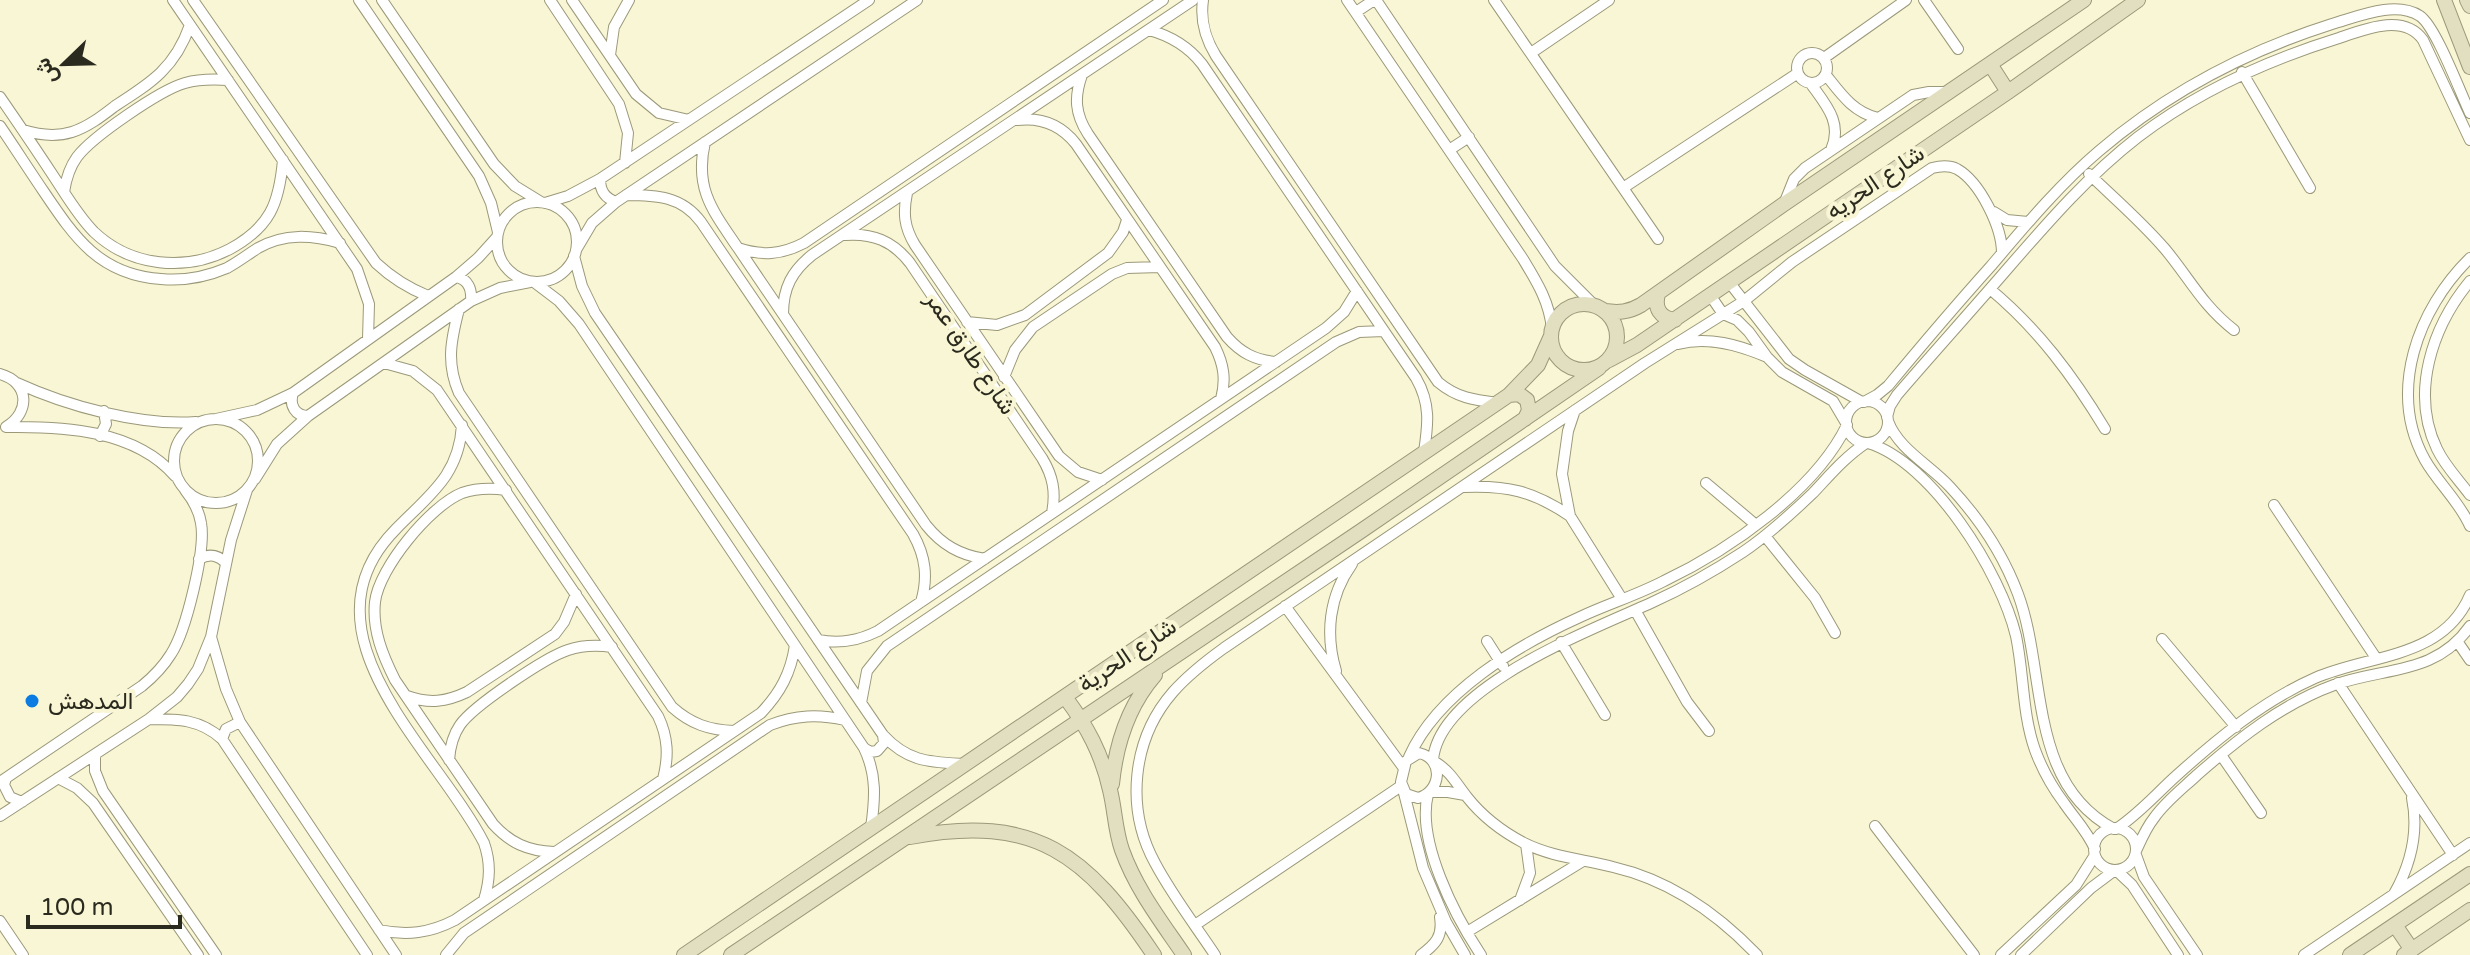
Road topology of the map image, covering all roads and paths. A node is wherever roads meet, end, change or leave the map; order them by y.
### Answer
1 (173, 0) edge
2 (193, 0) edge
3 (359, 0) edge
4 (382, 0) edge
5 (550, 0) edge
6 (572, 0) edge
7 (629, 0) edge
8 (869, 0) edge
9 (917, 0) edge
10 (1163, 0) edge
11 (1193, 0) edge
12 (1203, 0) edge
13 (1347, 0) edge
14 (1375, 0) edge
15 (1494, 0) edge
16 (1609, 0) edge
17 (1906, 0) edge
18 (1924, 0) edge
19 (2084, 0) edge
20 (2138, 0) edge
21 (2444, 0) edge
22 (2467, 0) edge
23 (2470, 6) edge
24 (1356, 12) junction
25 (2368, 15) junction
26 (2419, 16) junction
27 (397, 23) junction
28 (190, 25) junction
29 (2372, 29) junction
30 (1149, 30) junction
31 (2414, 30) junction
32 (382, 33) junction
33 (1210, 47) junction
34 (1958, 49) dead end
35 (1531, 53) junction
36 (2436, 54) junction
37 (610, 55) junction
38 (1196, 56) junction
39 (1824, 58) junction
40 (2236, 62) junction
41 (1990, 64) junction
42 (2470, 67) edge
43 (1798, 73) junction
44 (1082, 75) junction
45 (1826, 75) junction
46 (2244, 75) junction
47 (228, 80) junction
48 (153, 81) junction
49 (627, 81) junction
50 (1811, 84) junction
51 (612, 91) junction
52 (1949, 92) junction
53 (2008, 92) junction
54 (162, 93) junction
55 (0, 97) edge
56 (1851, 105) junction
57 (2470, 113) edge
58 (1833, 117) junction
59 (1878, 118) junction
60 (689, 120) junction
61 (1015, 121) junction
62 (92, 122) junction
63 (0, 126) edge
64 (23, 130) junction
65 (970, 131) junction
66 (1088, 134) junction
67 (102, 135) junction
68 (1469, 137) junction
69 (2470, 140) edge
70 (705, 142) junction
71 (980, 144) junction
72 (1076, 144) junction
73 (1449, 150) junction
74 (1831, 150) junction
75 (283, 160) junction
76 (625, 163) junction
77 (494, 164) junction
78 (2081, 167) junction
79 (479, 176) junction
80 (2092, 177) junction
81 (600, 179) junction
82 (1623, 188) junction
83 (2310, 188) dead end
84 (64, 192) junction
85 (907, 193) junction
86 (621, 198) junction
87 (543, 202) junction
88 (1784, 204) junction
89 (1989, 208) junction
90 (715, 213) junction
91 (1127, 220) junction
92 (701, 222) junction
93 (2028, 222) junction
94 (1336, 233) junction
95 (498, 234) junction
96 (251, 235) junction
97 (843, 235) junction
98 (1658, 239) dead end
99 (1323, 242) junction
100 (340, 243) junction
101 (804, 243) junction
102 (362, 244) junction
103 (915, 245) junction
104 (1543, 246) junction
105 (259, 248) junction
106 (738, 248) junction
107 (575, 253) junction
108 (2002, 253) junction
109 (348, 254) junction
110 (902, 254) junction
111 (812, 255) junction
112 (137, 258) junction
113 (2470, 258) edge
114 (1523, 259) junction
115 (1160, 267) junction
116 (1088, 269) junction
117 (133, 274) junction
118 (456, 277) junction
119 (2470, 281) edge
120 (532, 282) junction
121 (1098, 282) junction
122 (1729, 282) junction
123 (1990, 289) junction
124 (1357, 291) junction
125 (1658, 294) junction
126 (1710, 295) junction
127 (428, 296) junction
128 (471, 301) junction
129 (1744, 301) junction
130 (1600, 308) junction
131 (459, 309) junction
132 (783, 314) junction
133 (1723, 314) junction
134 (1025, 315) junction
135 (1675, 320) junction
136 (602, 322) junction
137 (967, 322) junction
138 (1033, 327) junction
139 (1326, 328) junction
140 (1221, 330) junction
141 (2234, 330) dead end
142 (1384, 331) junction
143 (585, 333) junction
144 (1552, 333) junction
145 (368, 339) junction
146 (1210, 339) junction
147 (1336, 342) junction
148 (1672, 345) junction
149 (1767, 357) junction
150 (1276, 362) junction
151 (0, 363) edge
152 (384, 363) junction
153 (1604, 364) junction
154 (1429, 370) junction
155 (0, 374) edge
156 (1004, 377) junction
157 (1416, 378) junction
158 (16, 382) junction
159 (2409, 383) junction
160 (2425, 383) junction
161 (293, 393) junction
162 (459, 393) junction
163 (1221, 399) junction
164 (1503, 399) junction
165 (1863, 402) junction
166 (447, 403) junction
167 (843, 404) junction
168 (1575, 410) junction
169 (104, 411) junction
170 (830, 413) junction
171 (308, 416) junction
172 (216, 419) junction
173 (1525, 419) junction
174 (1887, 419) junction
175 (202, 421) junction
176 (1846, 424) junction
177 (462, 425) junction
178 (2, 428) edge
179 (2105, 429) dead end
180 (100, 436) junction
181 (1867, 443) junction
182 (1156, 444) junction
183 (1054, 450) junction
184 (1424, 452) junction
185 (695, 458) junction
186 (1042, 458) junction
187 (1165, 458) junction
188 (677, 470) junction
189 (178, 479) junction
190 (255, 479) junction
191 (1102, 480) junction
192 (1706, 483) dead end
193 (439, 486) junction
194 (1459, 487) junction
195 (185, 490) junction
196 (247, 490) junction
197 (506, 490) junction
198 (2470, 495) edge
199 (449, 500) junction
200 (2274, 505) dead end
201 (1344, 507) junction
202 (1052, 513) junction
203 (1570, 516) junction
204 (1759, 522) junction
205 (926, 525) junction
206 (2470, 526) edge
207 (1361, 531) junction
208 (1768, 533) junction
209 (913, 534) junction
210 (1988, 536) junction
211 (1975, 543) junction
212 (1355, 558) junction
213 (199, 559) junction
214 (985, 559) junction
215 (226, 563) junction
216 (575, 564) junction
217 (561, 572) junction
218 (576, 594) junction
219 (2470, 595) edge
220 (1622, 599) junction
221 (921, 602) junction
222 (1285, 606) junction
223 (1635, 610) junction
224 (2024, 613) junction
225 (2010, 617) junction
226 (2470, 626) edge
227 (376, 630) junction
228 (878, 631) junction
229 (361, 633) junction
230 (1835, 633) dead end
231 (211, 637) junction
232 (2162, 639) dead end
233 (818, 640) junction
234 (1487, 641) dead end
235 (2457, 641) junction
236 (1561, 642) junction
237 (542, 643) junction
238 (795, 645) junction
239 (887, 646) junction
240 (612, 647) junction
241 (552, 657) junction
242 (2376, 658) junction
243 (1169, 659) junction
244 (2470, 660) edge
245 (1500, 662) junction
246 (1508, 674) junction
247 (1337, 677) junction
248 (2338, 683) junction
249 (2038, 689) junction
250 (2023, 691) junction
251 (467, 692) junction
252 (405, 695) junction
253 (1065, 697) junction
254 (861, 703) junction
255 (476, 707) junction
256 (672, 707) junction
257 (761, 713) junction
258 (1605, 715) dead end
259 (658, 716) junction
260 (1081, 718) junction
261 (149, 719) junction
262 (845, 720) junction
263 (240, 722) junction
264 (770, 725) junction
265 (2236, 727) junction
266 (734, 731) junction
267 (1709, 731) dead end
268 (2226, 734) junction
269 (883, 735) junction
270 (222, 739) junction
271 (2235, 744) junction
272 (864, 748) junction
273 (95, 755) junction
274 (2221, 755) junction
275 (449, 760) junction
276 (1434, 761) junction
277 (1406, 762) junction
278 (964, 764) junction
279 (58, 778) junction
280 (663, 779) junction
281 (3, 780) edge
282 (1402, 787) junction
283 (1111, 792) junction
284 (2411, 792) junction
285 (1429, 793) junction
286 (1465, 795) junction
287 (22, 802) junction
288 (2261, 813) dead end
289 (0, 816) edge
290 (607, 817) junction
291 (493, 824) junction
292 (1875, 826) dead end
293 (871, 828) junction
294 (2115, 829) junction
295 (616, 830) junction
296 (479, 833) junction
297 (902, 839) junction
298 (2470, 843) edge
299 (1526, 844) junction
300 (556, 852) junction
301 (2095, 852) junction
302 (2136, 852) junction
303 (2453, 855) junction
304 (828, 858) junction
305 (1583, 861) junction
306 (2115, 870) junction
307 (2470, 874) edge
308 (842, 880) junction
309 (2393, 896) junction
310 (484, 900) junction
311 (1520, 900) junction
312 (1438, 904) junction
313 (2470, 910) edge
314 (455, 920) junction
315 (0, 921) edge
316 (1161, 922) junction
317 (1195, 925) junction
318 (2395, 925) junction
319 (379, 930) junction
320 (1467, 932) junction
321 (464, 933) junction
322 (4, 934) edge
323 (1142, 936) junction
324 (2194, 951) edge
325 (362, 952) edge
326 (2408, 952) edge
327 (1751, 953) edge
328 (23, 955) edge
329 (198, 955) edge
330 (216, 955) edge
331 (396, 955) edge
332 (446, 955) edge
333 (684, 955) edge
334 (731, 955) edge
335 (1154, 955) edge
336 (1184, 955) edge
337 (1215, 955) edge
338 (1421, 955) edge
339 (1465, 955) edge
340 (1481, 955) edge
341 (1974, 955) edge
342 (2001, 955) edge
343 (2021, 955) edge
344 (2178, 955) edge
345 (2207, 955) edge
346 (2304, 955) edge
347 (2350, 955) edge

1 - 28 street
2 - 102 street
3 - 32 street
4 - 27 street
5 - 51 street
6 - 37 street
7 - 37 street
8 - 60 street
9 - 70 street
10 - 65 street
11 - 30 street
12 - 33 street
13 - 24 street
14 - 24 street
14 - 68 street
15 - 35 street
16 - 35 street
17 - 39 street
18 - 34 street
19 - 41 street, شارع الحريه
20 - 53 street, شارع الحريه
21 - 42 street
22 - 23 street
24 - 73 street
25 - 26 street
25 - 29 street
25 - 40 street
26 - 31 street
26 - 36 street
27 - 32 street
27 - 77 street
28 - 47 street
28 - 48 street
29 - 31 street
29 - 46 street
30 - 38 street
30 - 44 street
31 - 36 street
32 - 79 street
33 - 38 street
33 - 94 street
35 - 82 street
36 - 57 street
36 - 69 street
37 - 49 street
38 - 99 street
39 - 43 street
39 - 45 street
40 - 46 street
40 - 78 street
41 - 52 street, شارع الحريه
41 - 53 street
43 - 50 street
43 - 82 street
44 - 61 street
44 - 66 street
45 - 50 street
45 - 56 street
46 - 80 street
46 - 83 street
47 - 54 street
47 - 75 street
48 - 54 street
48 - 62 street
49 - 51 street
49 - 60 street
50 - 58 street
51 - 76 street
52 - 59 street
52 - 88 street, شارع الحريه
53 - 122 street, شارع الحريه
54 - 67 street
55 - 64 street
56 - 58 street
56 - 59 street
58 - 74 street
59 - 74 street
60 - 76 street
61 - 71 street
61 - 72 street
62 - 64 street
62 - 67 street
63 - 117 street
64 - 84 street
65 - 71 street
65 - 101 street
66 - 72 street
66 - 140 street
67 - 84 street
68 - 73 street
68 - 104 street
70 - 86 street
70 - 90 street
71 - 85 street
72 - 91 street
73 - 114 street
74 - 88 street
75 - 96 street
75 - 100 street
76 - 81 street
77 - 79 street
77 - 87 street
78 - 80 street
78 - 93 street
79 - 95 street
80 - 123 street
80 - 141 street
81 - 86 street
81 - 87 street
82 - 98 street
84 - 112 street
85 - 97 street
85 - 103 street, شارع طارق عمر
86 - 92 street
86 - 107 street
87 - 95 street
87 - 107 street
88 - 125 street, شارع الحريه
89 - 93 street
89 - 108 street
89 - 129 street
90 - 92 street
90 - 106 street
91 - 115 street
91 - 116 street
92 - 170 street
93 - 108 street
94 - 99 street
94 - 154 street
95 - 118 street
95 - 120 street
96 - 105 street
96 - 112 street
97 - 110 street, شارع طارق عمر
97 - 111 street
99 - 124 street
100 - 105 street
100 - 109 street
101 - 106 street
101 - 111 street
102 - 109 street
102 - 127 street
103 - 110 street
103 - 137 street, شارع طارق عمر
104 - 114 street
104 - 130 street
105 - 117 street
106 - 132 street
107 - 120 street
107 - 136 street
108 - 165 street
109 - 145 street
110 - 186 street, شارع طارق عمر
111 - 132 street
112 - 117 street
113 - 159 street
114 - 144 street
115 - 121 street
115 - 146 street
116 - 121 street
116 - 134 street
118 - 127 street
118 - 128 street
119 - 160 street
120 - 128 street
120 - 143 street
121 - 138 street
122 - 126 street, شارع الحريه
122 - 129 street
123 - 174 street
123 - 179 street
124 - 139 street
124 - 142 street
125 - 130 street, شارع الحريه
125 - 135 street
126 - 133 street
126 - 135 street, شارع الحريه
127 - 145 street
128 - 131 street
129 - 133 street
129 - 165 street
130 - 144 street
130 - 153 street
131 - 152 street
131 - 162 street
132 - 167 street
133 - 148 street
133 - 149 street
134 - 137 street
134 - 138 street
135 - 153 street, شارع الحريه
136 - 143 street
136 - 185 street
137 - 156 street, شارع طارق عمر
138 - 156 street
139 - 147 street
139 - 150 street
140 - 146 street
140 - 150 street
142 - 147 street
142 - 157 street
143 - 188 street
144 - 153 street
144 - 164 street, شارع الحرية
145 - 161 street
146 - 163 street
147 - 187 street
148 - 149 street
148 - 168 street
149 - 176 street
150 - 163 street
151 - 158 street
152 - 166 street
152 - 171 street
153 - 173 street, شارع الحرية
154 - 157 street
154 - 164 street
155 - 158 street
156 - 183 street, شارع طارق عمر
157 - 184 street
158 - 169 street
158 - 178 street
159 - 160 street
159 - 206 street
160 - 198 street
161 - 171 street
161 - 172 street
162 - 166 street
162 - 216 street
163 - 182 street
164 - 173 street
164 - 184 street, شارع الحرية
165 - 174 street
165 - 176 street
166 - 177 street
167 - 170 street
167 - 205 street
168 - 194 street
168 - 203 street
169 - 175 street
169 - 180 street
170 - 209 street
171 - 190 street
172 - 175 street
172 - 190 street
173 - 207 street, شارع الحرية
174 - 181 street
174 - 210 street
175 - 189 street
176 - 181 street
176 - 204 street
177 - 193 street
177 - 197 street
178 - 180 street
180 - 189 street
181 - 208 street
181 - 211 street
182 - 187 street
182 - 191 street
183 - 186 street
183 - 191 street, شارع طارق عمر
184 - 201 street, شارع الحرية
185 - 188 street
185 - 233 street
186 - 202 street, شارع طارق عمر
187 - 239 street
188 - 238 street
189 - 195 street
190 - 196 street
191 - 202 street
192 - 204 street
193 - 199 street
193 - 229 street
194 - 203 street
194 - 212 street
195 - 196 street
195 - 213 street
196 - 215 street
197 - 199 street
197 - 217 street
199 - 227 street
200 - 242 street
201 - 207 street
201 - 253 street, شارع الحرية
202 - 214 street
203 - 220 street
204 - 208 street
204 - 220 street
205 - 209 street
205 - 214 street
207 - 243 street, شارع الحرية
208 - 223 street
208 - 230 street
209 - 221 street
210 - 211 street
210 - 224 street
211 - 225 street
212 - 222 street
212 - 247 street
213 - 215 street
213 - 281 street
214 - 221 street
215 - 231 street
216 - 217 street
216 - 256 street
217 - 218 street
218 - 237 street
218 - 240 street
219 - 242 street
220 - 245 street
221 - 228 street
222 - 247 street
222 - 317 street
223 - 236 street
223 - 267 street
224 - 225 street
224 - 249 street
225 - 250 street
226 - 235 street
227 - 229 street
227 - 252 street
228 - 233 street
228 - 239 street
229 - 296 street
231 - 261 street
231 - 263 street
232 - 265 street
233 - 254 street
234 - 245 street
235 - 244 street
235 - 248 street
236 - 246 street
236 - 258 street
237 - 241 street
237 - 251 street
238 - 257 street
238 - 262 street
239 - 254 street
240 - 241 street
240 - 259 street
241 - 255 street
242 - 265 street
243 - 260 street, شارع الحرية
243 - 283 street
245 - 246 street
245 - 277 street
246 - 276 street
247 - 277 street
248 - 271 street
248 - 284 street
249 - 250 street
249 - 294 street
250 - 301 street
251 - 252 street
251 - 255 street
252 - 275 street
253 - 260 street
253 - 278 street, شارع الحرية
254 - 269 street
255 - 275 street
256 - 259 street
256 - 266 street
257 - 264 street
257 - 266 street
259 - 280 street
260 - 283 street
260 - 297 street, شارع الحرية
261 - 270 street
261 - 273 street
262 - 264 street
262 - 272 street
263 - 270 street
263 - 319 street
264 - 295 street
265 - 268 street
266 - 280 street
268 - 271 street
268 - 294 street
269 - 272 street
269 - 278 street
270 - 325 street
271 - 274 street
272 - 293 street
273 - 279 street
273 - 330 street
274 - 288 street
274 - 302 street
275 - 291 street
276 - 277 street
276 - 285 street
276 - 286 street
277 - 282 street
278 - 293 street, شارع الحرية
279 - 287 street
279 - 329 street
280 - 290 street
281 - 287 street
282 - 285 street
282 - 312 street
282 - 317 street
283 - 316 street
284 - 303 street
284 - 309 street
285 - 286 street
285 - 320 street
286 - 299 street
287 - 289 street
290 - 295 street
290 - 300 street
291 - 296 street
291 - 300 street
292 - 341 street
293 - 304 street, شارع الحرية
294 - 301 street
294 - 302 street
295 - 321 street
296 - 310 street
297 - 308 street, شارع الحرية
297 - 323 street
298 - 303 street
299 - 305 street
299 - 311 street
300 - 310 street
301 - 306 street
301 - 342 street
302 - 306 street
302 - 324 street
303 - 309 street
304 - 308 street
304 - 333 street, شارع الحرية
305 - 311 street
305 - 327 street
306 - 343 street
306 - 344 street
307 - 318 street
308 - 334 street, شارع الحرية
309 - 346 street
310 - 314 street
311 - 320 street
312 - 338 street
312 - 339 street
313 - 326 street
314 - 319 street
314 - 321 street
315 - 322 street
316 - 323 street
316 - 336 street
317 - 337 street
318 - 326 street
318 - 347 street
319 - 331 street
320 - 340 street
321 - 332 street
322 - 328 street
323 - 335 street
324 - 345 street

